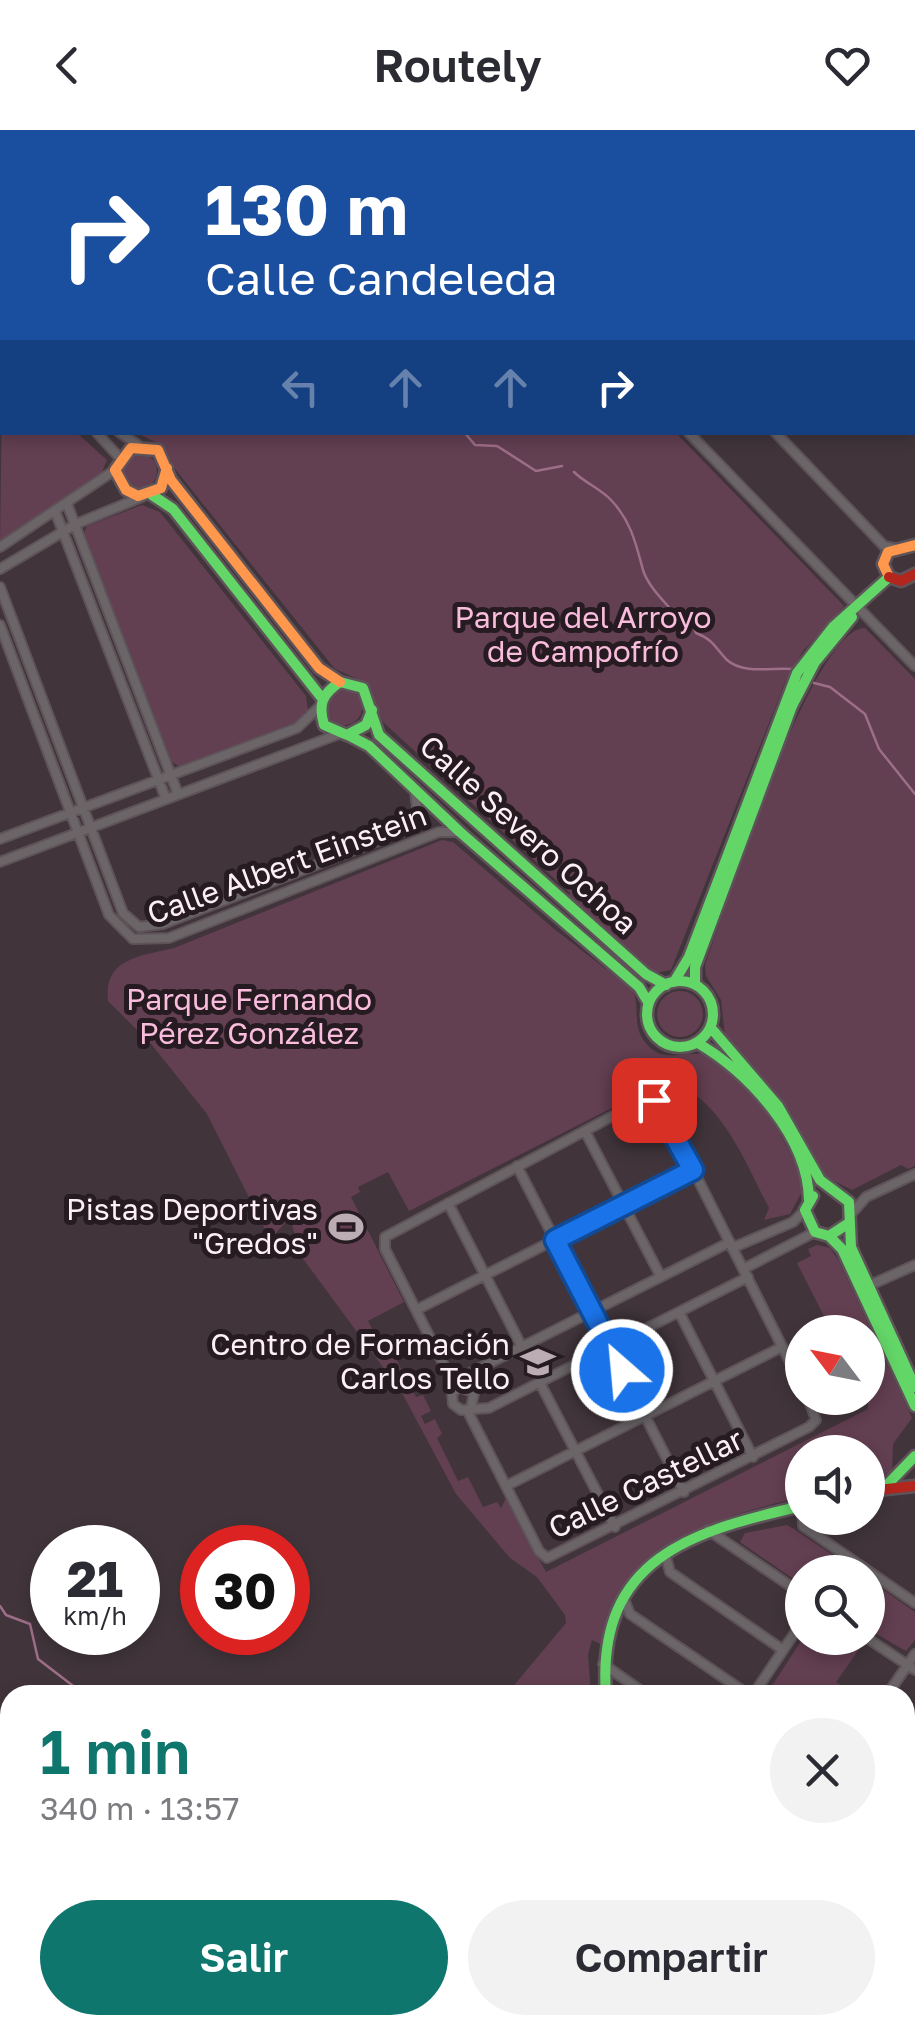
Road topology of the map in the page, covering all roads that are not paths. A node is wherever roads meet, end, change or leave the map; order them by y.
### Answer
1 (99, 435) edge
2 (124, 435) edge
3 (691, 435) edge
4 (777, 435) edge
5 (138, 444) junction
6 (119, 457) junction
7 (167, 468) junction
8 (115, 470) junction
9 (147, 496) junction
10 (67, 504) junction
11 (55, 512) junction
12 (76, 524) junction
13 (62, 532) junction
14 (915, 545) edge
15 (0, 547) edge
16 (891, 549) junction
17 (915, 556) edge
18 (0, 569) edge
19 (889, 576) junction
20 (914, 576) edge
21 (0, 586) edge
22 (842, 591) junction
23 (858, 602) junction
24 (871, 621) junction
25 (0, 624) edge
26 (841, 626) junction
27 (915, 666) edge
28 (340, 682) junction
29 (320, 702) junction
30 (372, 710) junction
31 (343, 734) junction
32 (170, 776) junction
33 (158, 780) junction
34 (414, 788) junction
35 (178, 794) junction
36 (166, 799) junction
37 (82, 808) junction
38 (69, 813) junction
39 (90, 827) junction
40 (78, 832) junction
41 (460, 832) junction
42 (0, 840) edge
43 (1, 860) edge
44 (670, 983) junction
45 (694, 984) junction
46 (648, 1002) junction
47 (711, 1028) junction
48 (698, 1042) junction
49 (586, 1131) junction
50 (517, 1166) junction
51 (693, 1170) junction
52 (915, 1174) edge
53 (832, 1189) junction
54 (844, 1196) junction
55 (866, 1197) junction
56 (448, 1203) junction
57 (624, 1205) junction
58 (807, 1205) junction
59 (850, 1218) junction
60 (815, 1232) junction
61 (828, 1236) junction
62 (555, 1240) junction
63 (731, 1245) junction
64 (915, 1265) edge
65 (746, 1274) junction
66 (485, 1275) junction
67 (661, 1277) junction
68 (868, 1286) junction
69 (416, 1310) junction
70 (592, 1312) junction
71 (679, 1312) junction
72 (782, 1346) junction
73 (522, 1347) junction
74 (610, 1348) junction
75 (785, 1352) edge
76 (913, 1379) edge
77 (714, 1381) junction
78 (540, 1383) junction
79 (458, 1388) junction
80 (915, 1406) edge
81 (469, 1409) junction
82 (814, 1415) edge
83 (646, 1416) junction
84 (576, 1451) junction
85 (915, 1456) edge
86 (753, 1457) junction
87 (506, 1486) junction
88 (887, 1486) joint
89 (915, 1486) edge
90 (684, 1492) junction
91 (785, 1511) edge
92 (615, 1528) junction
93 (708, 1530) junction
94 (816, 1535) edge
95 (665, 1553) junction
96 (785, 1582) edge
97 (624, 1599) junction
98 (915, 1603) edge
99 (785, 1647) edge
100 (783, 1650) junction
101 (885, 1651) edge
102 (915, 1654) edge
103 (603, 1664) junction
104 (911, 1668) edge
105 (622, 1678) junction
106 (605, 1685) edge
107 (615, 1685) edge
108 (632, 1685) edge
109 (736, 1685) edge
110 (758, 1685) edge

1 - 6 street
2 - 5 street
3 - 22 street
4 - 16 street
5 - 6 main road
5 - 7 main road
6 - 8 main road
7 - 9 main road
7 - 28 main road
8 - 9 main road
8 - 10 street
9 - 12 street
9 - 29 main road
10 - 11 street
10 - 12 street
11 - 13 street
11 - 15 street
12 - 13 street
12 - 32 street
13 - 18 street
13 - 33 street
14 - 16 main road
16 - 17 main road
16 - 19 main road
19 - 20 main road
19 - 23 main road
21 - 37 street
22 - 23 street
22 - 26 street
23 - 24 street
23 - 26 main road
24 - 26 street
24 - 27 street
25 - 38 street, Calle Albert Einstein
26 - 44 main road
26 - 45 main road
28 - 29 main road
28 - 30 main road
29 - 31 main road
29 - 32 street
30 - 31 main road
30 - 44 main road, Calle Severo Ochoa
31 - 34 main road, Calle Severo Ochoa
31 - 35 street
32 - 33 street
32 - 35 street
33 - 36 street
33 - 37 street
34 - 39 street, Calle Albert Einstein
34 - 41 main road, Calle Severo Ochoa
35 - 36 street
36 - 39 street
37 - 38 street
37 - 39 street
38 - 40 street, Calle Albert Einstein
38 - 42 street
39 - 40 street
40 - 41 street, Calle Albert Einstein
40 - 43 street
41 - 46 main road, Calle Severo Ochoa
44 - 45 main road
44 - 46 main road
45 - 47 main road
46 - 48 main road
47 - 48 main road
47 - 53 main road
48 - 58 main road
49 - 50 street
49 - 51 street
49 - 57 street
50 - 56 street
50 - 62 street
51 - 57 street
51 - 63 street
52 - 55 street
53 - 54 main road
53 - 58 main road
54 - 55 street
54 - 59 main road
55 - 59 street
56 - 66 street
56 - 69 street
57 - 62 street
57 - 67 street
58 - 60 main road
58 - 63 street
59 - 61 main road
59 - 68 main road
60 - 61 main road
60 - 65 street
61 - 80 main road
62 - 66 street
62 - 70 street
63 - 65 street
63 - 67 street
64 - 68 street
65 - 71 street
65 - 72 street
66 - 69 street
66 - 73 street
67 - 70 street
68 - 76 main road
69 - 79 street
70 - 73 street
70 - 74 street
71 - 74 street
71 - 77 street
72 - 75 street
72 - 77 street
73 - 79 street
74 - 78 street
74 - 83 street
77 - 83 street
77 - 86 street
78 - 81 street
78 - 84 street
79 - 81 street
79 - 81 street
81 - 87 street
82 - 86 street, Calle Castellar
83 - 84 street
83 - 90 street
84 - 87 street
84 - 92 street
85 - 88 main road
86 - 90 street, Calle Castellar
87 - 92 street, Calle Castellar
88 - 89 main road
90 - 92 street, Calle Castellar
91 - 93 main road
93 - 95 main road
93 - 96 street
94 - 98 street
95 - 97 main road
95 - 100 street
97 - 103 main road
97 - 109 street
99 - 100 street
100 - 110 street
101 - 104 street
102 - 104 street
103 - 105 street
103 - 106 main road
105 - 107 street
105 - 108 street

